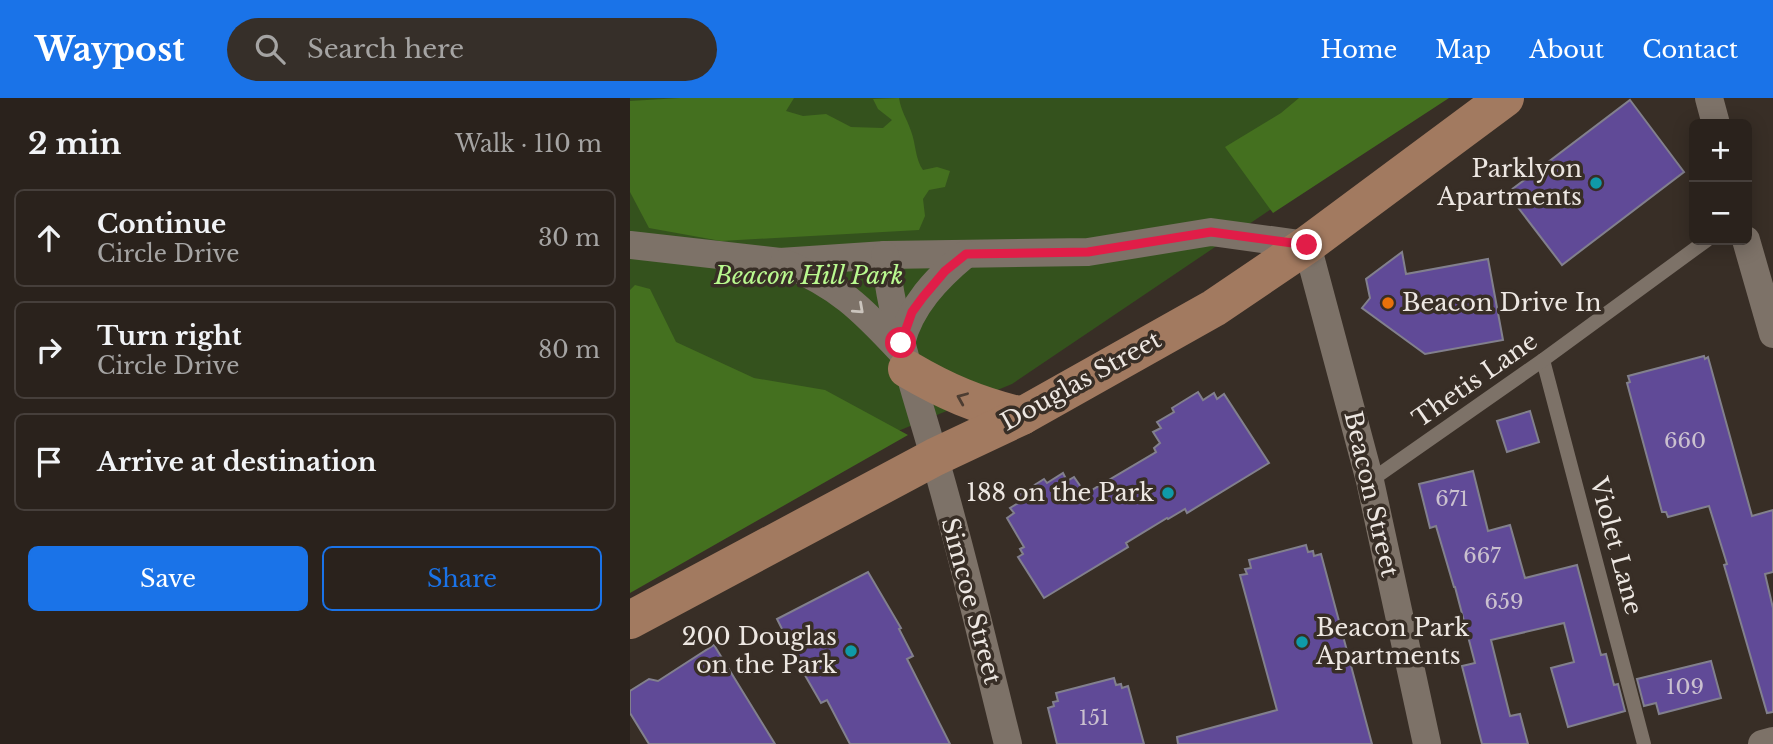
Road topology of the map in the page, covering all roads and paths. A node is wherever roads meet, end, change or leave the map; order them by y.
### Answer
1 (1504, 98) edge
2 (1709, 98) edge
3 (1715, 119) edge
4 (630, 245) edge
5 (1307, 245) junction
6 (1700, 245) edge
7 (1747, 245) edge
8 (966, 254) junction
9 (885, 255) junction
10 (780, 262) junction
11 (1773, 334) edge
12 (904, 355) junction
13 (1543, 360) junction
14 (1022, 416) junction
15 (934, 457) junction
16 (1370, 481) junction
17 (630, 620) edge
18 (1773, 741) edge
19 (1009, 744) edge
20 (1427, 744) edge
21 (1644, 744) edge
22 (1762, 744) edge

1 - 5 main road, Douglas Street
2 - 3 street
4 - 10 street
5 - 8 street
5 - 14 main road, Douglas Street
5 - 16 street, Beacon Street
6 - 13 lane, Thetis Lane
7 - 11 street
8 - 9 street
8 - 12 street
9 - 10 street
9 - 12 street, Simcoe Street
10 -> 12 street
14 -> 12 main road
12 - 15 street, Simcoe Street
13 - 16 lane, Thetis Lane
13 - 21 lane, Violet Lane
14 - 15 main road, Douglas Street
15 - 17 main road, Douglas Street
15 - 19 street, Simcoe Street
16 - 20 street, Beacon Street
18 - 22 street

